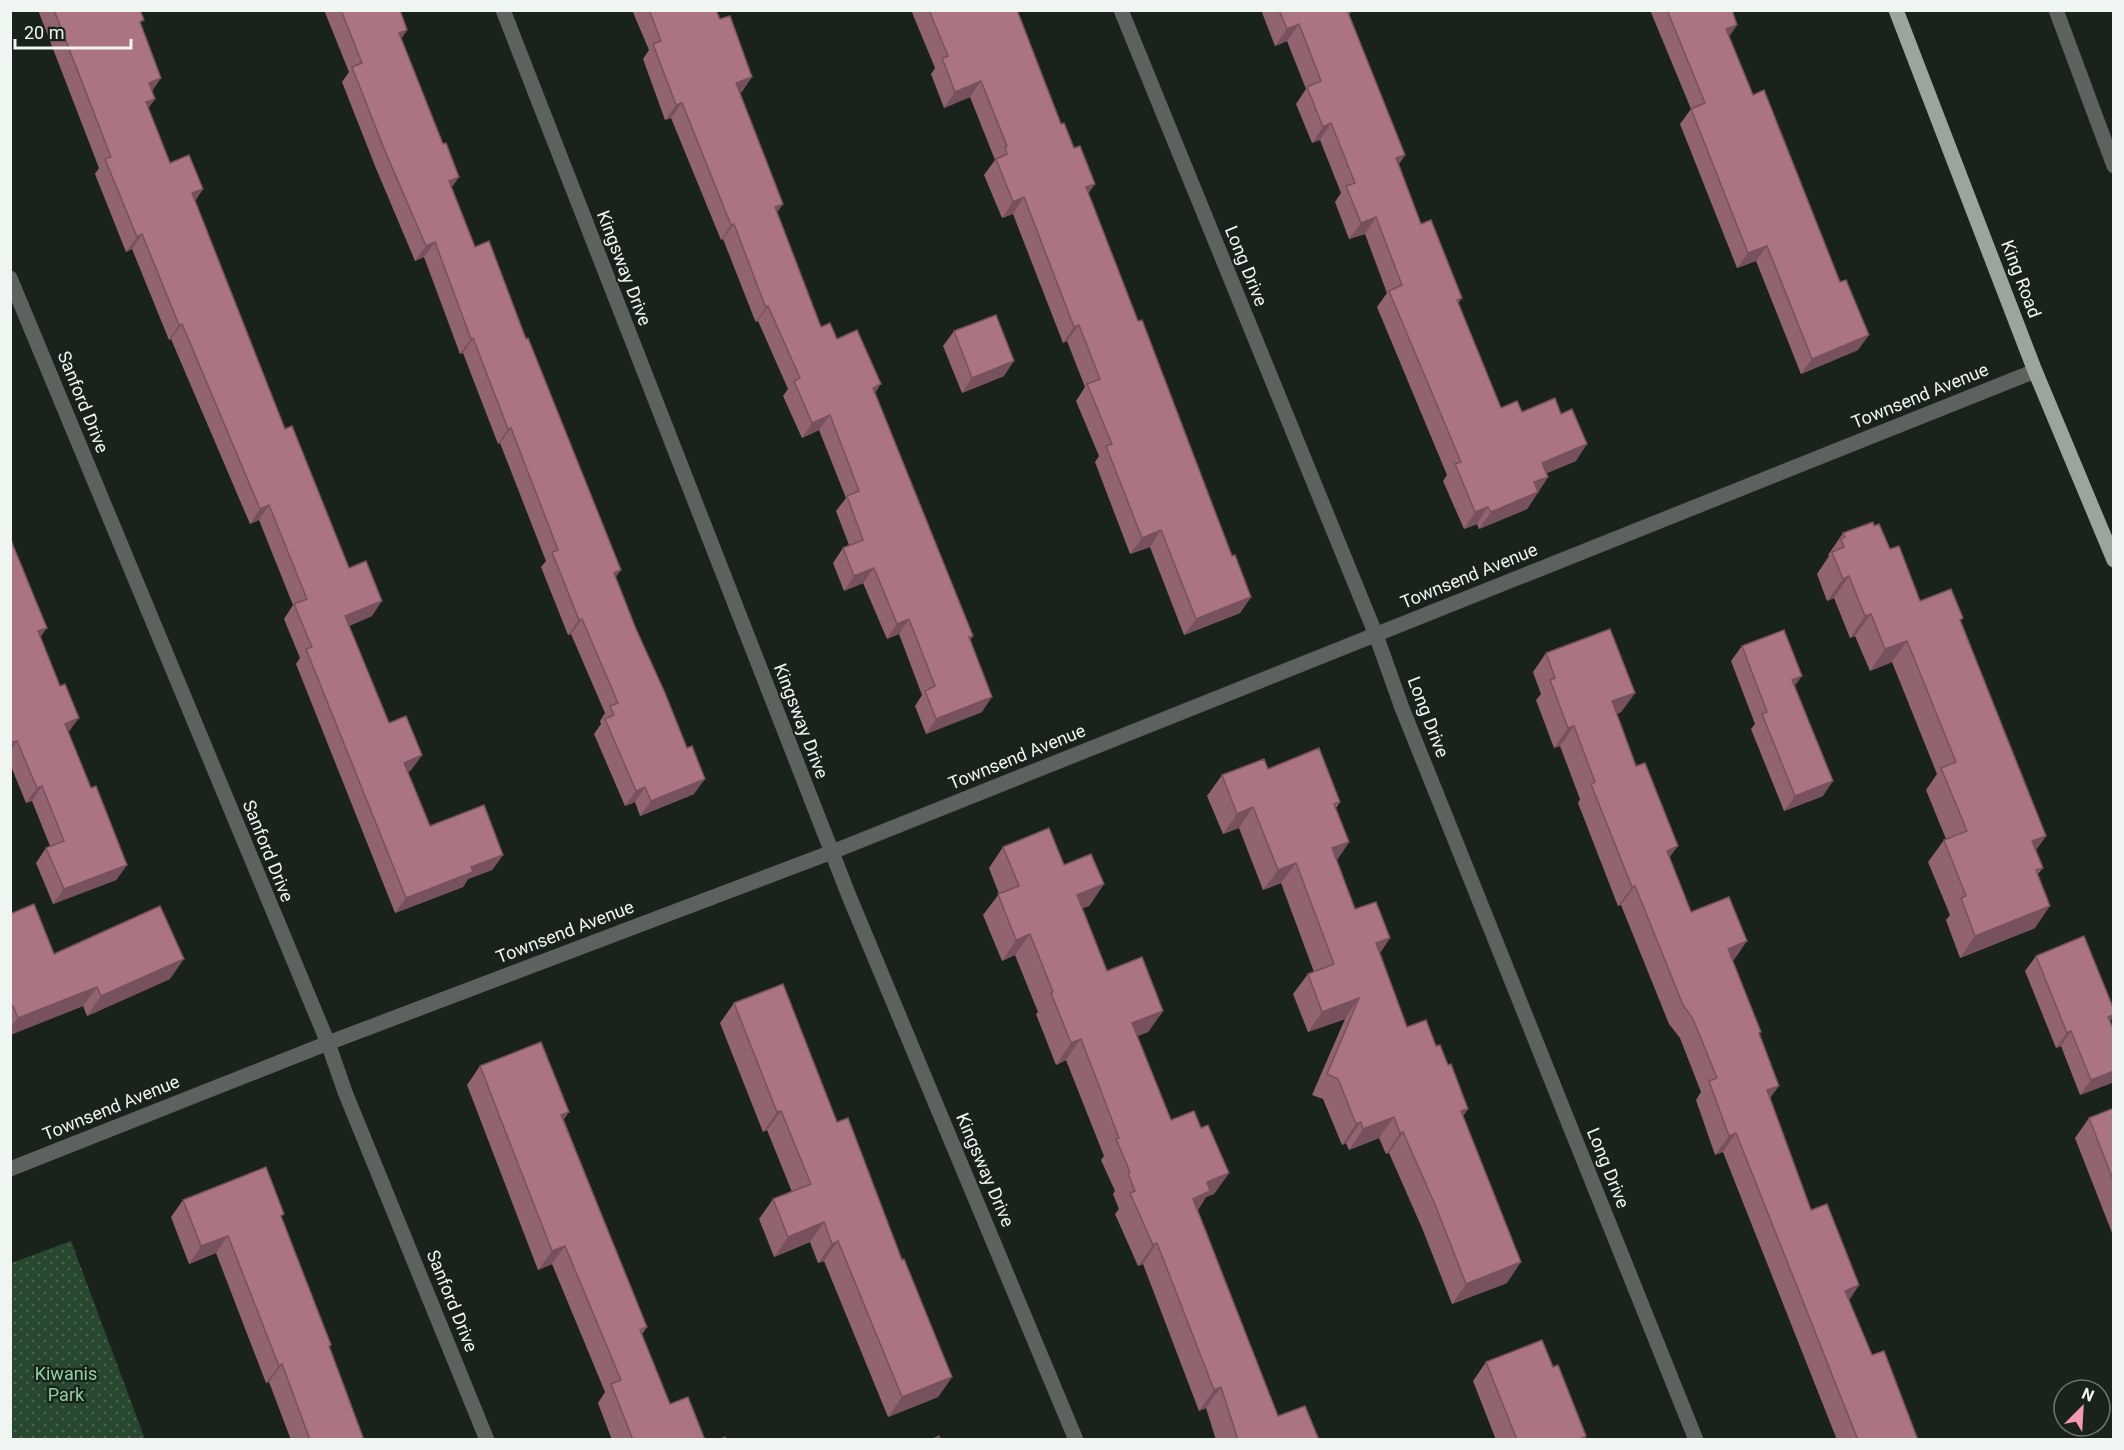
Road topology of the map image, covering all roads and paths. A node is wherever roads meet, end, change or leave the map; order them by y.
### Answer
1 (503, 10) edge
2 (1121, 10) edge
3 (1896, 10) edge
4 (2056, 10) edge
5 (2114, 166) edge
6 (10, 278) edge
7 (2035, 371) junction
8 (2114, 560) edge
9 (1376, 635) junction
10 (832, 852) junction
11 (328, 1043) junction
12 (10, 1169) edge
13 (487, 1440) edge
14 (1076, 1440) edge
15 (1696, 1440) edge

1 - 10 street, Kingsway Drive
2 - 9 street, Long Drive
3 - 7 main road, King Road
4 - 5 street
6 - 11 street, Sanford Drive
7 - 8 main road, King Road
7 - 9 street, Townsend Avenue
9 - 10 street, Townsend Avenue
9 - 15 street, Long Drive
10 - 11 street, Townsend Avenue
10 - 14 street, Kingsway Drive
11 - 12 street, Townsend Avenue
11 - 13 street, Sanford Drive

